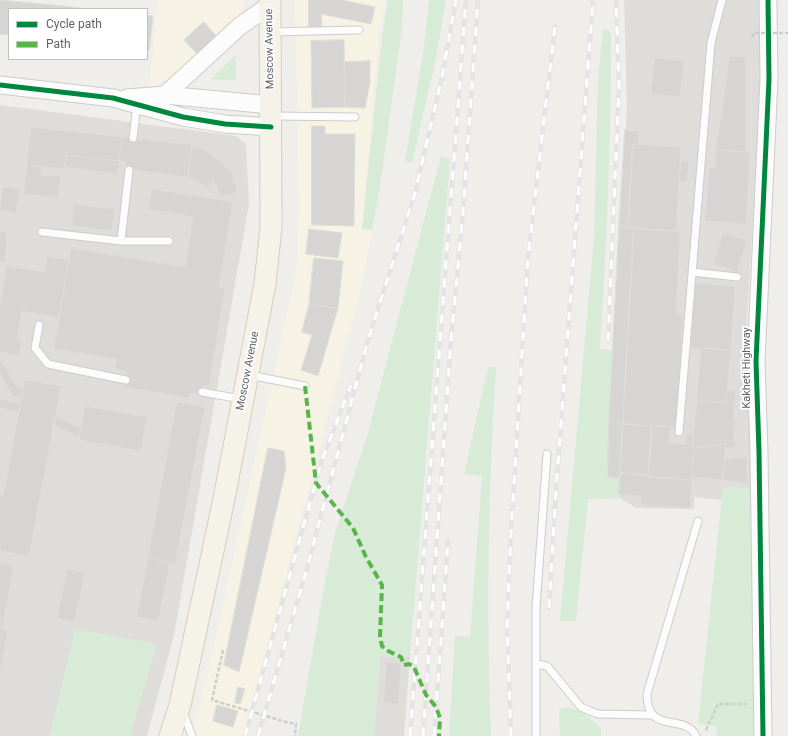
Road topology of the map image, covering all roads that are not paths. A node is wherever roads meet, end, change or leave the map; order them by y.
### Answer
1 (722, 0) edge
2 (768, 0) edge
3 (270, 3) edge
4 (359, 30) dead end
5 (270, 32) junction
6 (0, 85) edge
7 (166, 95) junction
8 (113, 98) junction
9 (137, 105) junction
10 (271, 116) junction
11 (355, 117) dead end
12 (133, 138) dead end
13 (129, 170) dead end
14 (42, 232) dead end
15 (121, 241) junction
16 (169, 241) dead end
17 (692, 272) junction
18 (737, 277) dead end
19 (39, 325) dead end
20 (247, 374) junction
21 (126, 380) dead end
22 (305, 386) dead end
23 (202, 392) dead end
24 (242, 399) junction
25 (680, 432) dead end
26 (547, 454) dead end
27 (698, 521) dead end
28 (536, 664) junction
29 (180, 705) junction
30 (650, 714) junction
31 (170, 736) edge
32 (192, 736) edge
33 (536, 736) edge
34 (696, 736) edge
35 (763, 736) edge

1 - 17 lane
2 - 35 street, Kakheti Highway
3 - 5 main road, Moscow Avenue
3 - 7 street
4 - 5 lane
5 - 10 main road, Moscow Avenue
6 - 8 street
7 - 8 street
7 - 10 street
8 - 9 street
9 - 10 street
9 - 12 lane
10 - 11 lane
10 - 20 main road, Moscow Avenue
13 - 15 lane
14 - 15 lane
15 - 16 lane
17 - 18 lane
17 - 25 lane
19 - 21 lane
20 - 22 lane
20 - 24 main road, Moscow Avenue
23 - 24 lane
24 - 29 main road, Moscow Avenue
26 - 28 lane
27 - 30 lane
28 - 30 lane
28 - 33 lane
29 - 31 main road, Moscow Avenue
29 - 32 lane
30 - 34 lane

